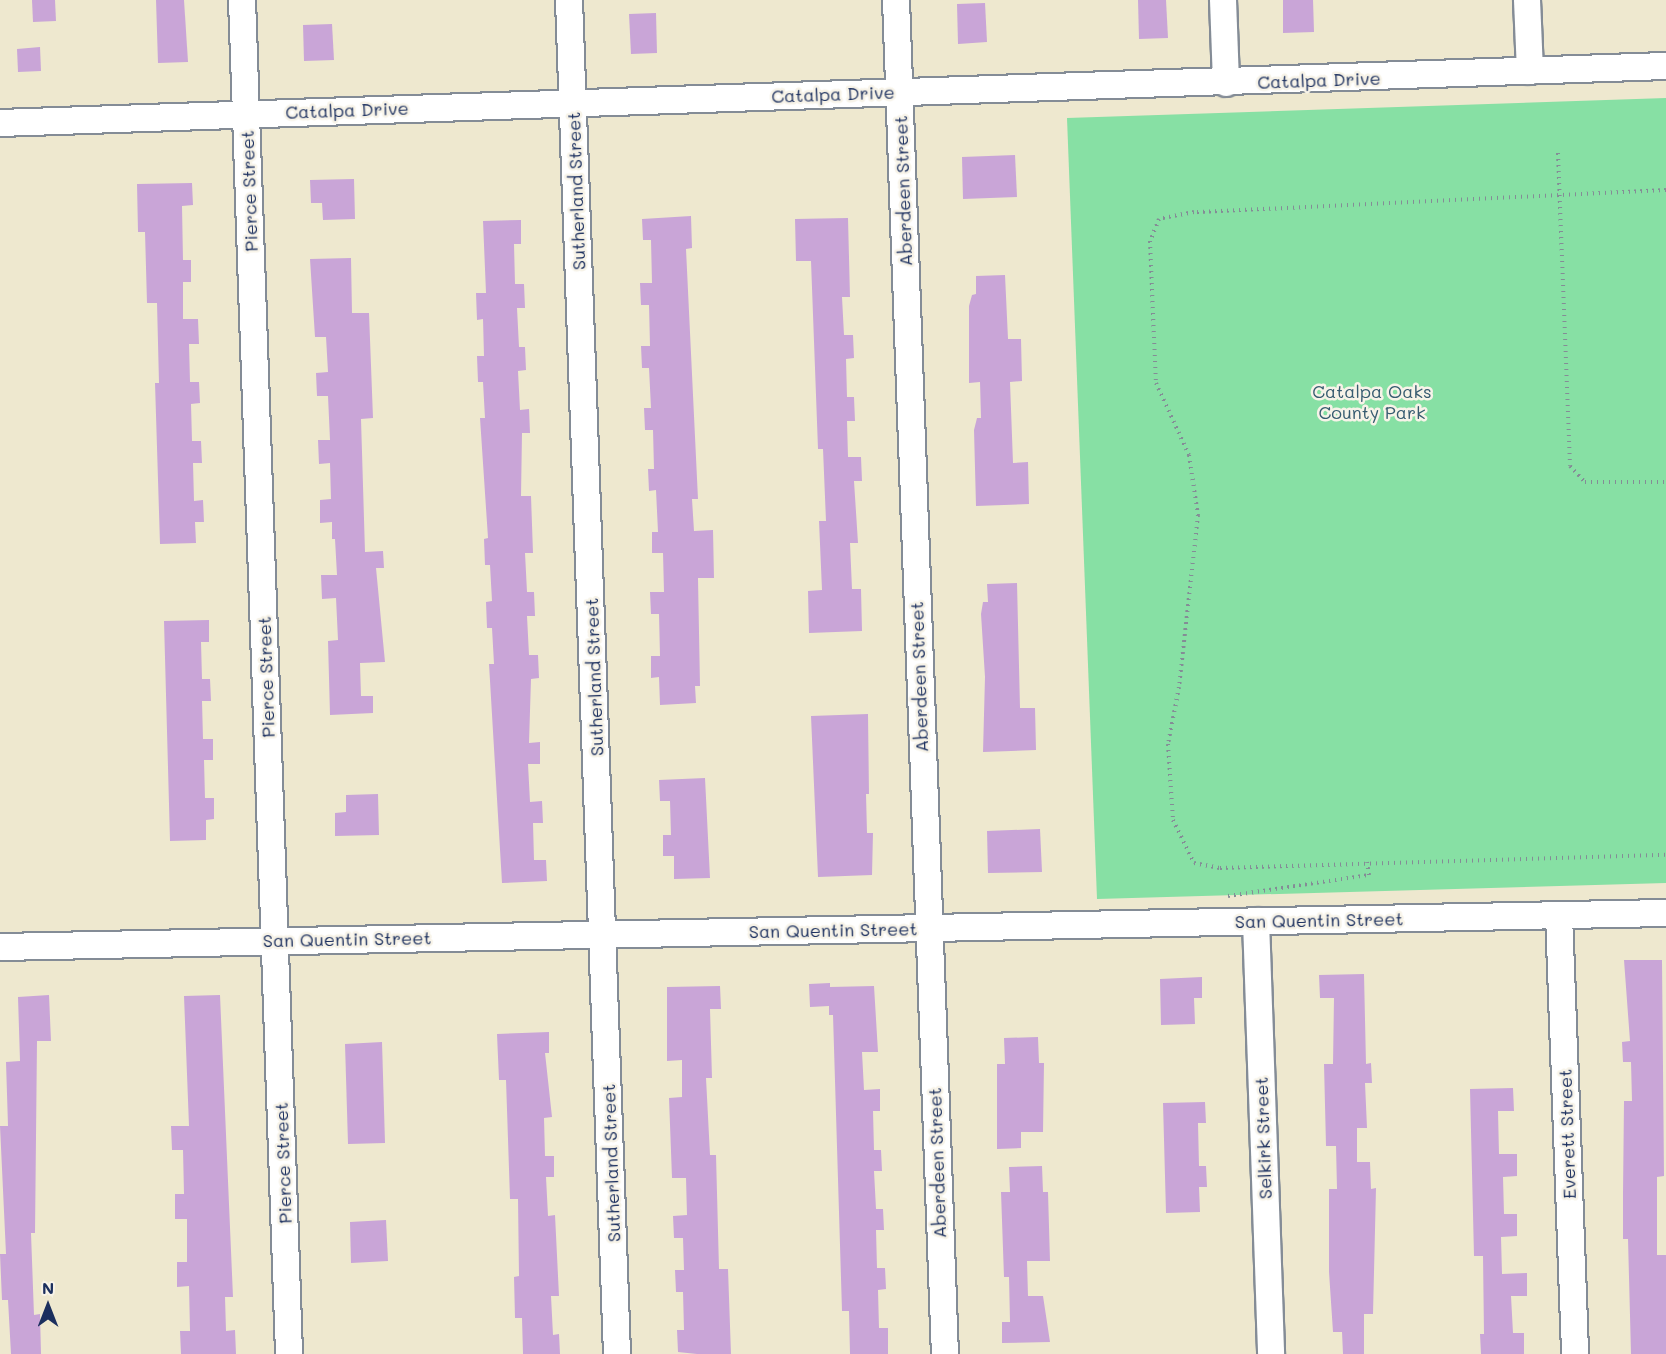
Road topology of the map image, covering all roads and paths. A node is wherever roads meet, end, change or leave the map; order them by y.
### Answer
1 (242, 0) edge
2 (569, 0) edge
3 (896, 0) edge
4 (1223, 0) edge
5 (1527, 0) edge
6 (1666, 66) edge
7 (1530, 71) junction
8 (1226, 83) junction
9 (901, 92) junction
10 (573, 104) junction
11 (246, 114) junction
12 (0, 123) edge
13 (1558, 153) dead end
14 (1666, 190) edge
15 (1560, 194) junction
16 (1666, 482) edge
17 (1666, 855) edge
18 (1367, 862) junction
19 (1228, 896) dead end
20 (1666, 913) edge
21 (1559, 915) junction
22 (1256, 921) junction
23 (928, 928) junction
24 (603, 935) junction
25 (275, 940) junction
26 (0, 947) edge
27 (289, 1354) edge
28 (617, 1354) edge
29 (945, 1354) edge
30 (1271, 1354) edge
31 (1575, 1354) edge

1 - 11 street, Pierce Street
2 - 10 street, Sutherland Street
3 - 9 street, Aberdeen Street
4 - 8 street
5 - 7 street
6 - 7 street, Catalpa Drive
7 - 8 street, Catalpa Drive
8 - 9 street, Catalpa Drive
9 - 10 street, Catalpa Drive
9 - 23 street, Aberdeen Street
10 - 11 street, Catalpa Drive
10 - 24 street, Sutherland Street
11 - 12 street, Catalpa Drive
11 - 25 street, Pierce Street
13 - 15 path
14 - 15 path
15 - 16 path
15 - 18 path
17 - 18 path
18 - 19 path
20 - 21 street, San Quentin Street
21 - 22 street, San Quentin Street
21 - 31 street, Everett Street
22 - 23 street, San Quentin Street
22 - 30 street, Selkirk Street
23 - 24 street, San Quentin Street
23 - 29 street, Aberdeen Street
24 - 25 street, San Quentin Street
24 - 28 street, Sutherland Street
25 - 26 street, San Quentin Street
25 - 27 street, Pierce Street

